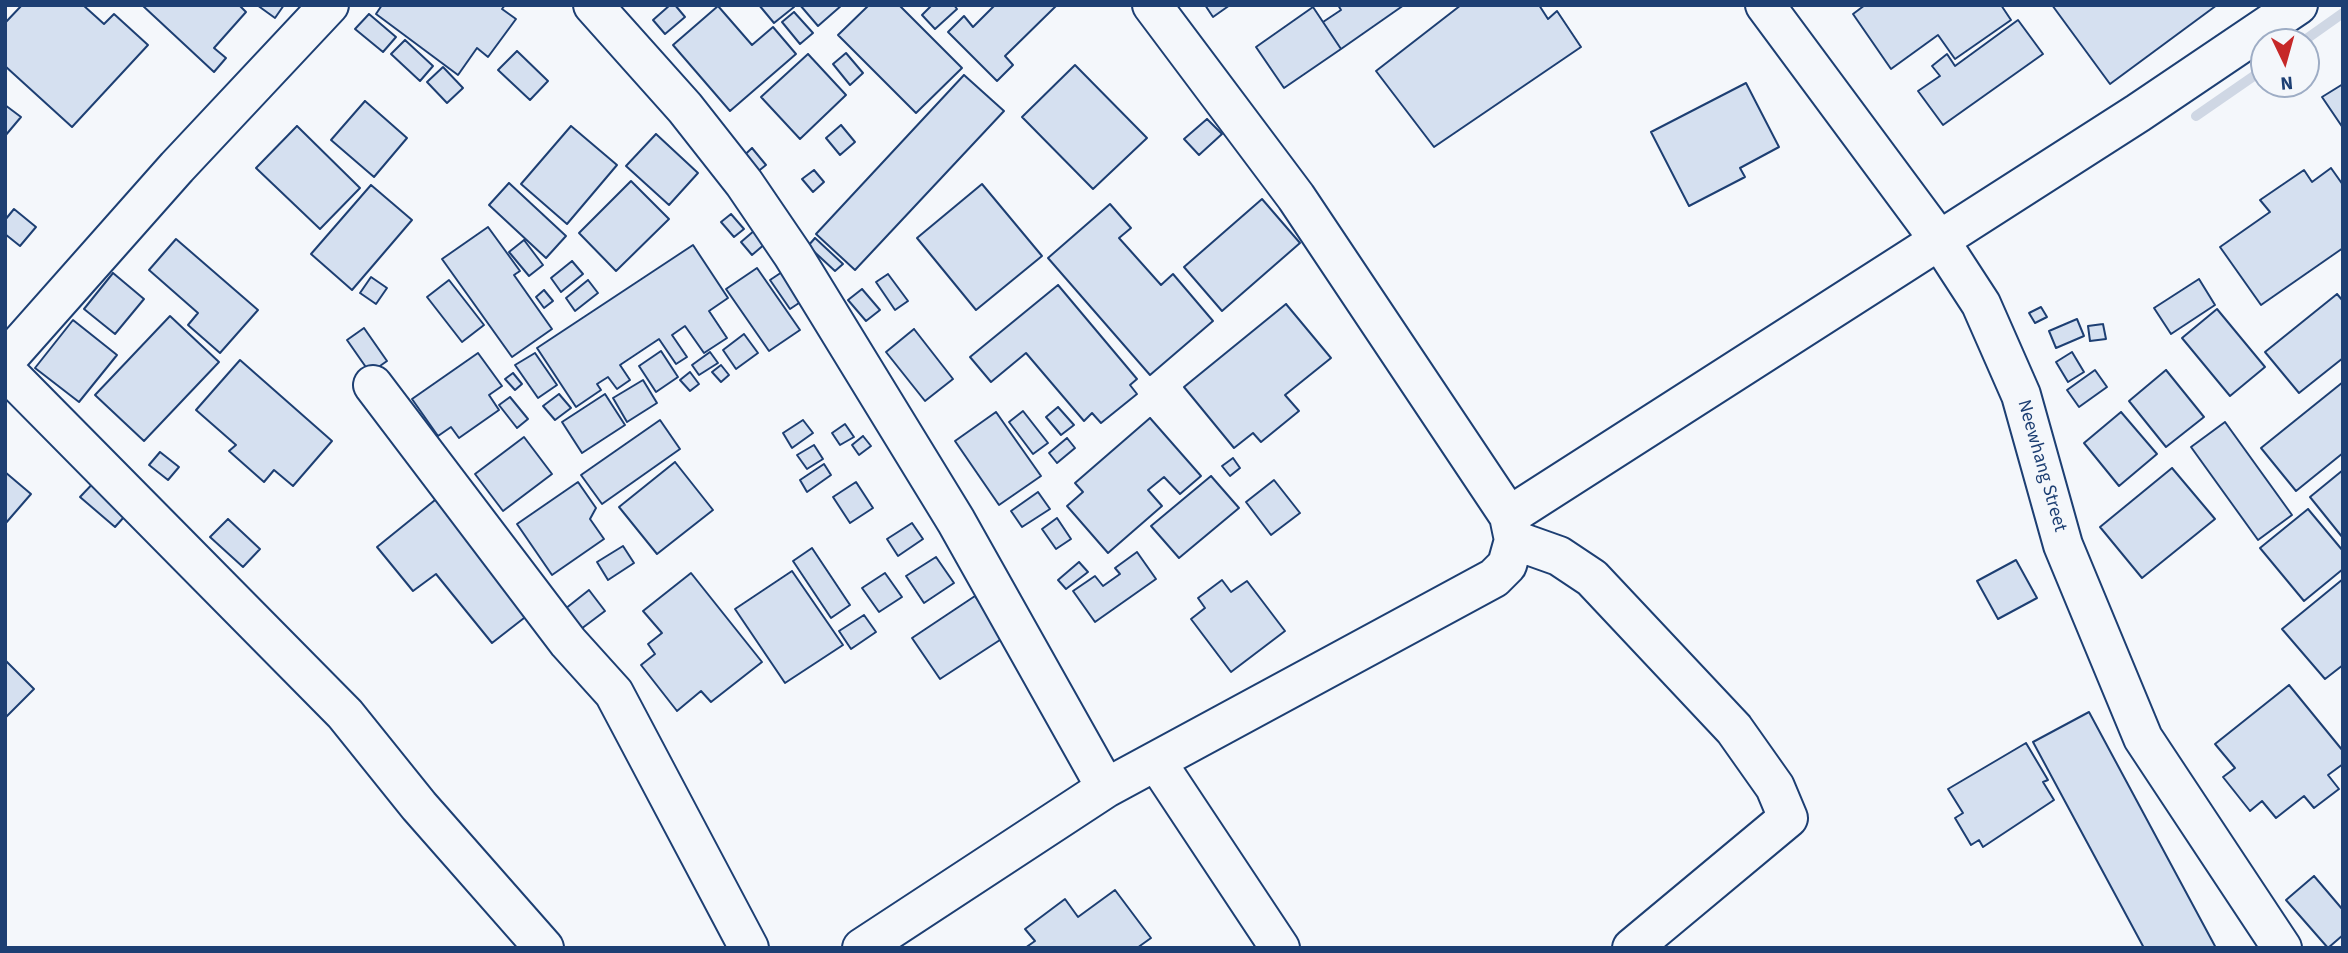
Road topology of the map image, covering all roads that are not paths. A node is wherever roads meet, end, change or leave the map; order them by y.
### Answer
1 (329, 5) edge
2 (593, 5) edge
3 (1152, 5) edge
4 (1765, 5) edge
5 (2298, 5) edge
6 (1940, 241) junction
7 (5, 361) edge
8 (5, 370) edge
9 (373, 385) dead end
10 (1512, 528) junction
11 (1156, 761) junction
12 (1106, 788) junction
13 (544, 948) edge
14 (748, 948) edge
15 (862, 948) edge
16 (1280, 948) edge
17 (1632, 948) edge
18 (2282, 948) edge

1 - 7 street
2 - 12 street
3 - 10 street
4 - 6 street, Neewhang Street
5 - 6 street
6 - 10 street
6 - 18 street, Neewhang Street
8 - 13 street
9 - 14 street
10 - 11 street
10 - 17 street
11 - 12 street
11 - 16 street
12 - 15 street

